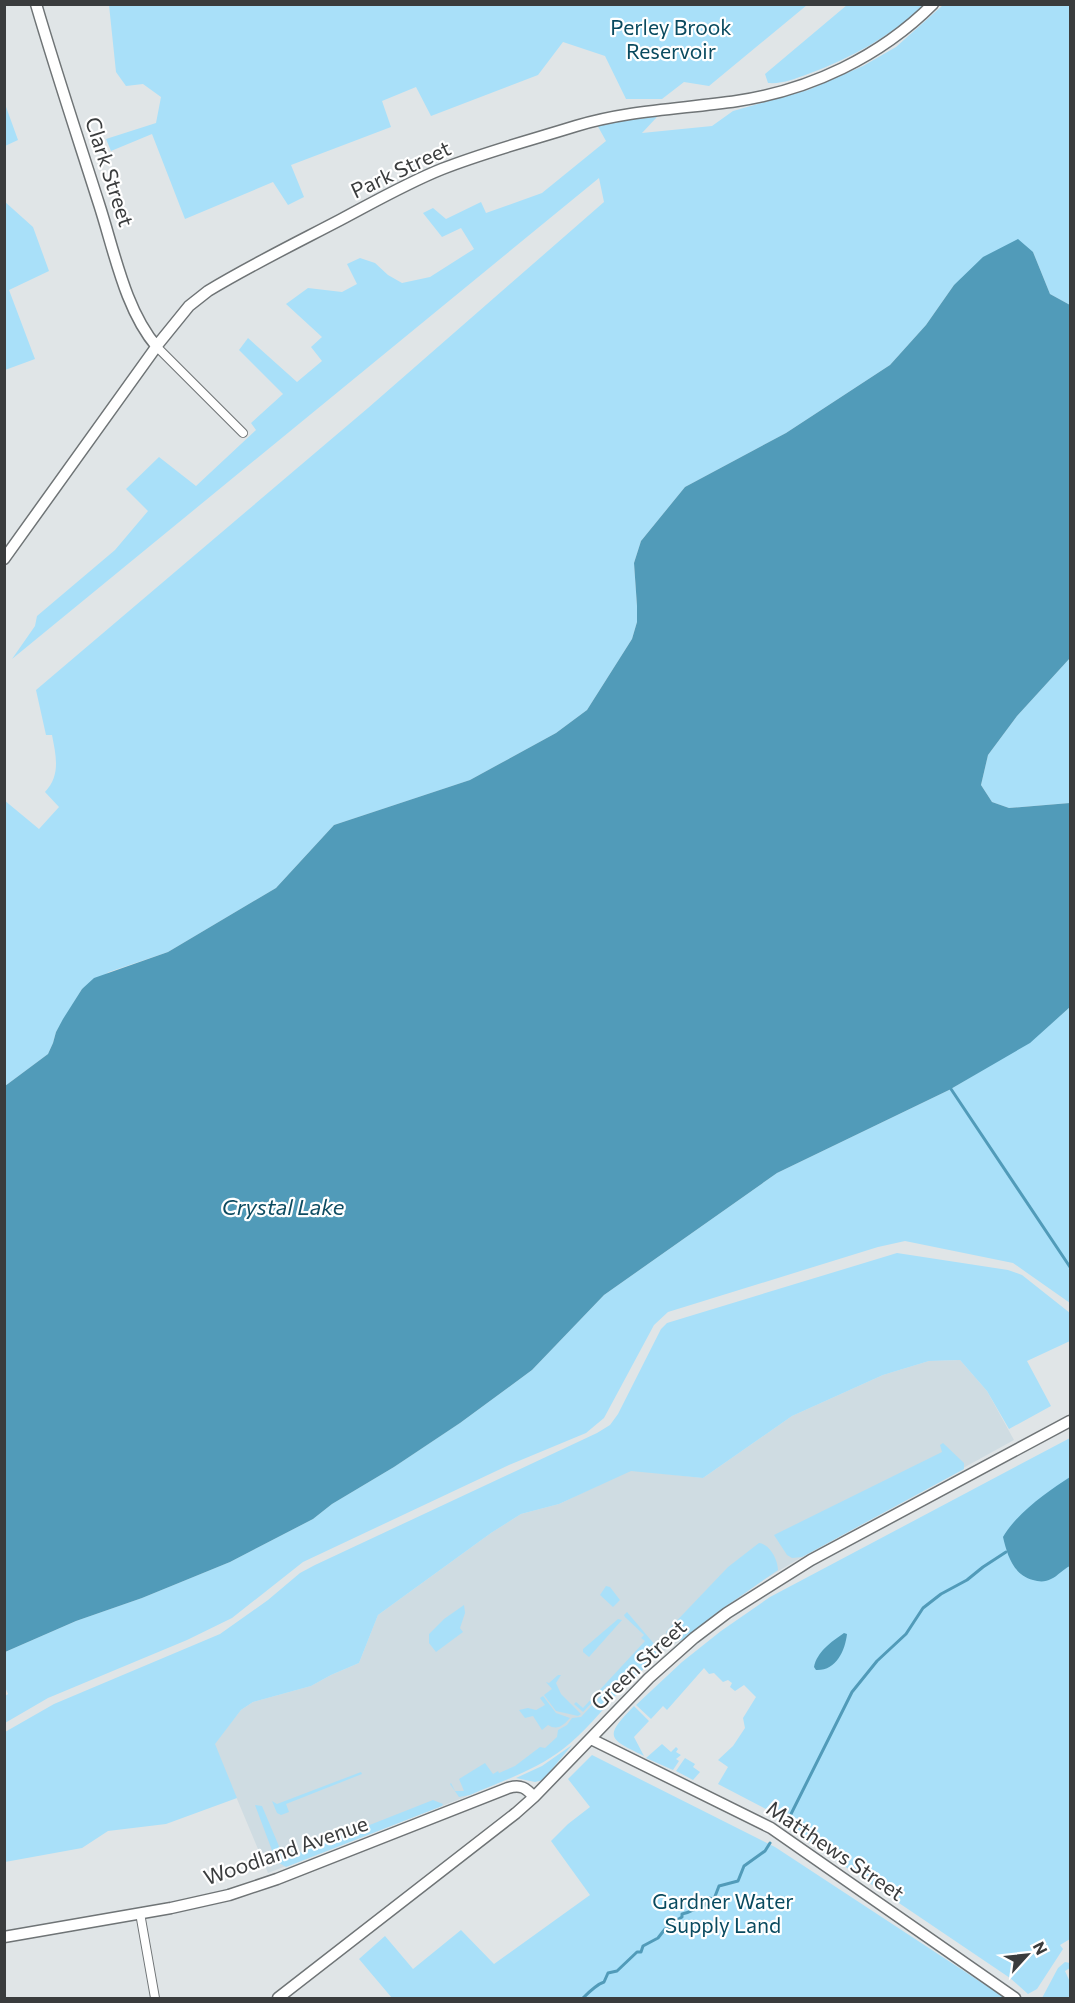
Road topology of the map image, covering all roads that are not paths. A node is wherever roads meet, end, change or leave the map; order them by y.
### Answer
1 (36, 4) edge
2 (933, 4) edge
3 (157, 346) junction
4 (243, 433) dead end
5 (4, 560) edge
6 (1071, 1421) edge
7 (591, 1739) junction
8 (534, 1797) junction
9 (140, 1913) junction
10 (4, 1937) edge
11 (155, 1998) edge
12 (279, 1998) edge
13 (1015, 1998) edge

1 - 3 street, Clark Street
2 - 3 street, Park Street
3 - 4 street
3 - 5 street, Park Street
6 - 7 street, Green Street
7 - 8 street, Green Street
7 - 13 street, Matthews Street
8 - 9 street, Woodland Avenue
8 - 12 street, Green Street
9 - 10 street, Woodland Avenue
9 - 11 street

